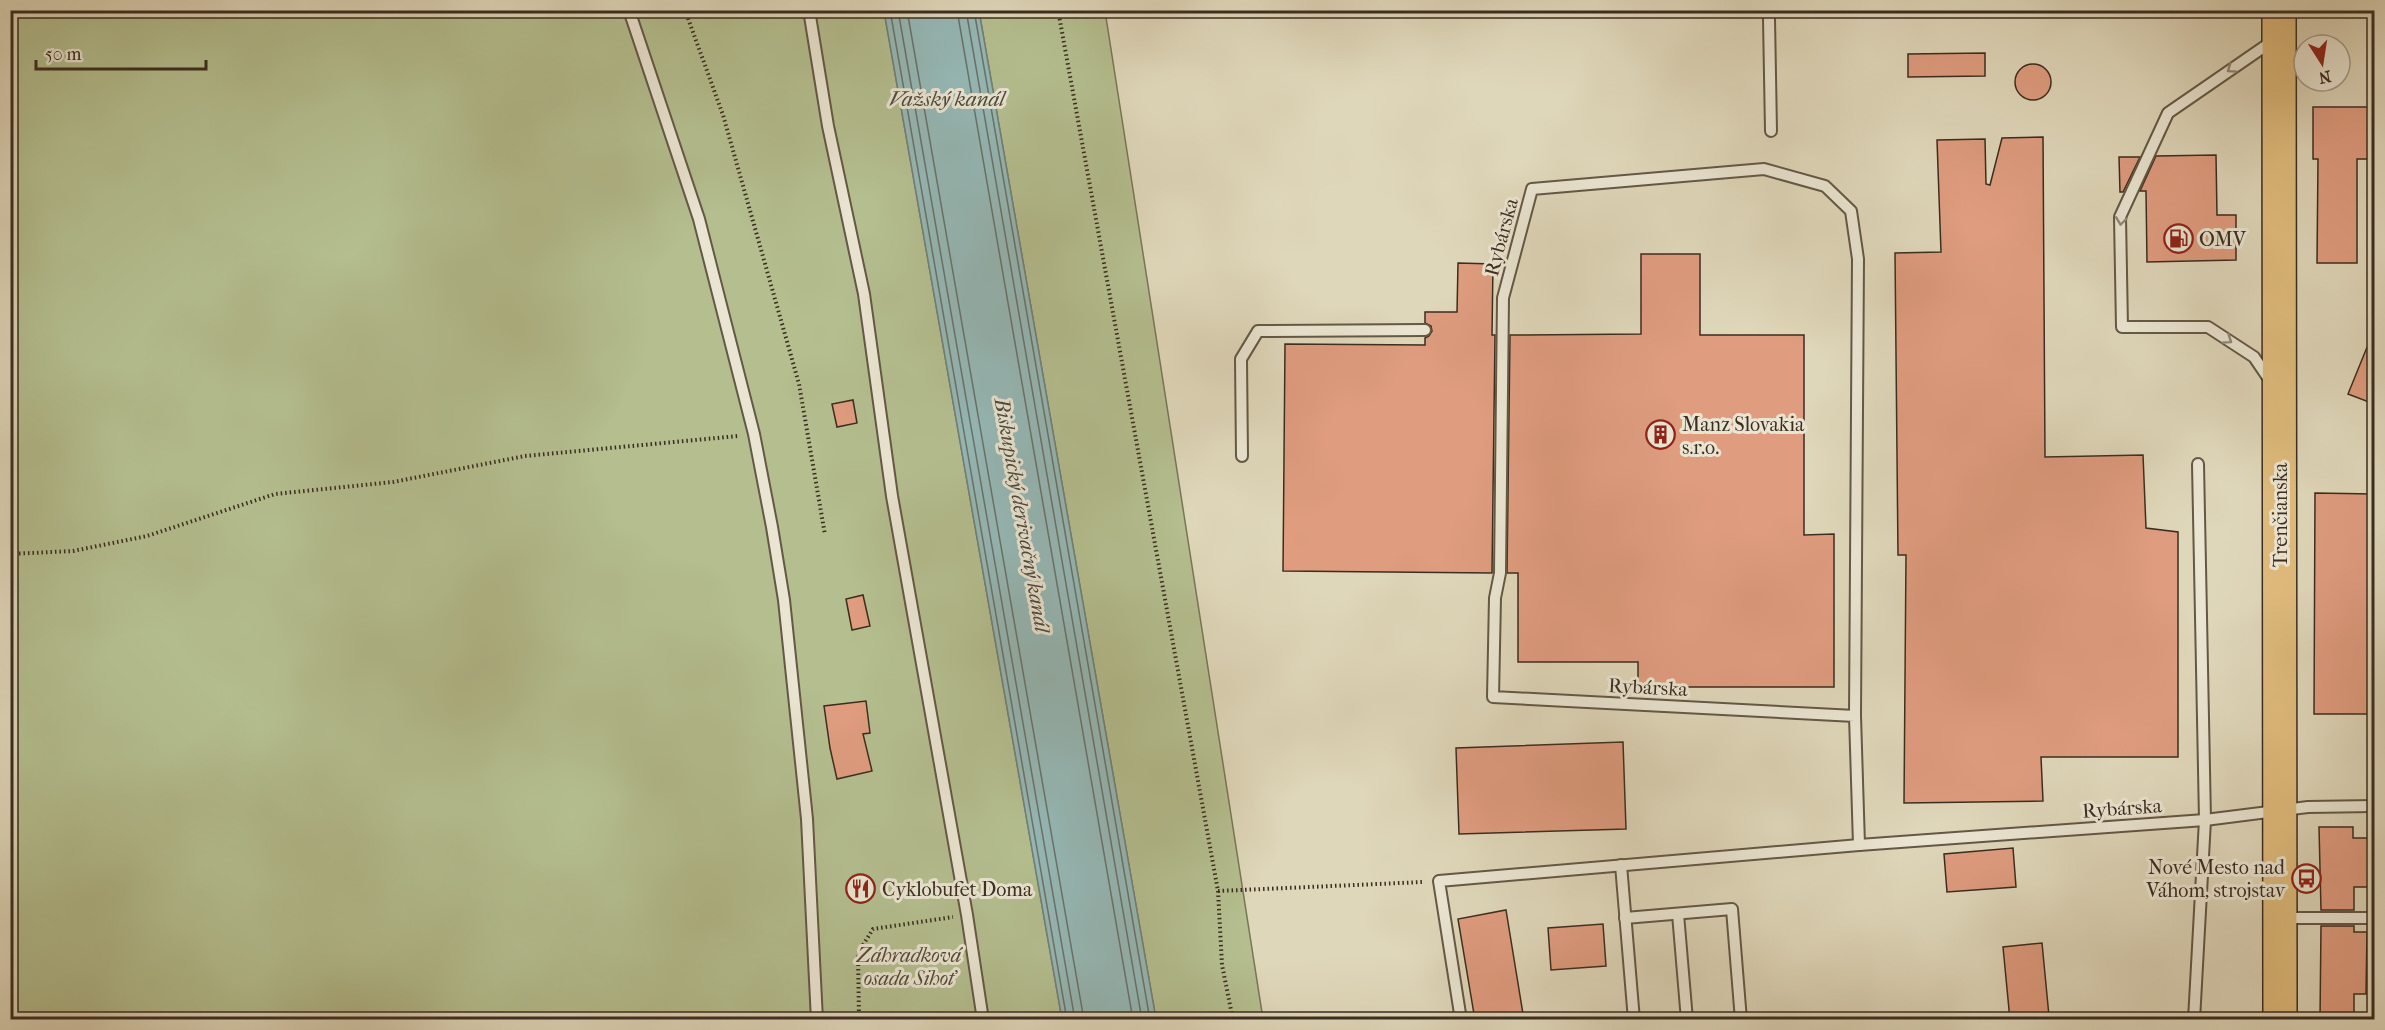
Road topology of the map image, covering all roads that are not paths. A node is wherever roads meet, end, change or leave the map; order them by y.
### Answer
1 (629, 10) edge
2 (809, 10) edge
3 (1769, 19) dead end
4 (2279, 23) edge
5 (1771, 130) dead end
6 (1425, 330) dead end
7 (2280, 396) junction
8 (1242, 456) dead end
9 (2198, 464) dead end
10 (1855, 716) junction
11 (2374, 806) edge
12 (2280, 811) junction
13 (2205, 820) junction
14 (1859, 845) junction
15 (1621, 865) junction
16 (1678, 914) junction
17 (1626, 918) junction
18 (2280, 918) junction
19 (2374, 918) edge
20 (817, 1020) edge
21 (983, 1020) edge
22 (1461, 1020) edge
23 (1634, 1020) edge
24 (1687, 1020) edge
25 (1741, 1020) edge
26 (2194, 1020) edge
27 (2280, 1020) edge

1 - 20 lane
2 - 21 lane
3 - 5 lane
4 - 7 main road, Trenčianska
4 -> 7 lane
6 - 8 lane
7 - 12 main road, Trenčianska
9 - 13 lane
10 - 10 lane, Rybárska
10 - 14 lane, Rybárska
11 - 12 lane, Rybárska
12 - 13 lane, Rybárska
12 - 18 main road, Trenčianska
13 - 14 lane, Rybárska
13 - 26 lane
14 - 15 lane, Rybárska
15 - 17 lane
15 - 22 lane, Rybárska
16 - 17 lane
16 - 24 lane
16 - 25 lane
17 - 23 lane
18 - 19 lane
18 - 27 main road, Trenčianska

